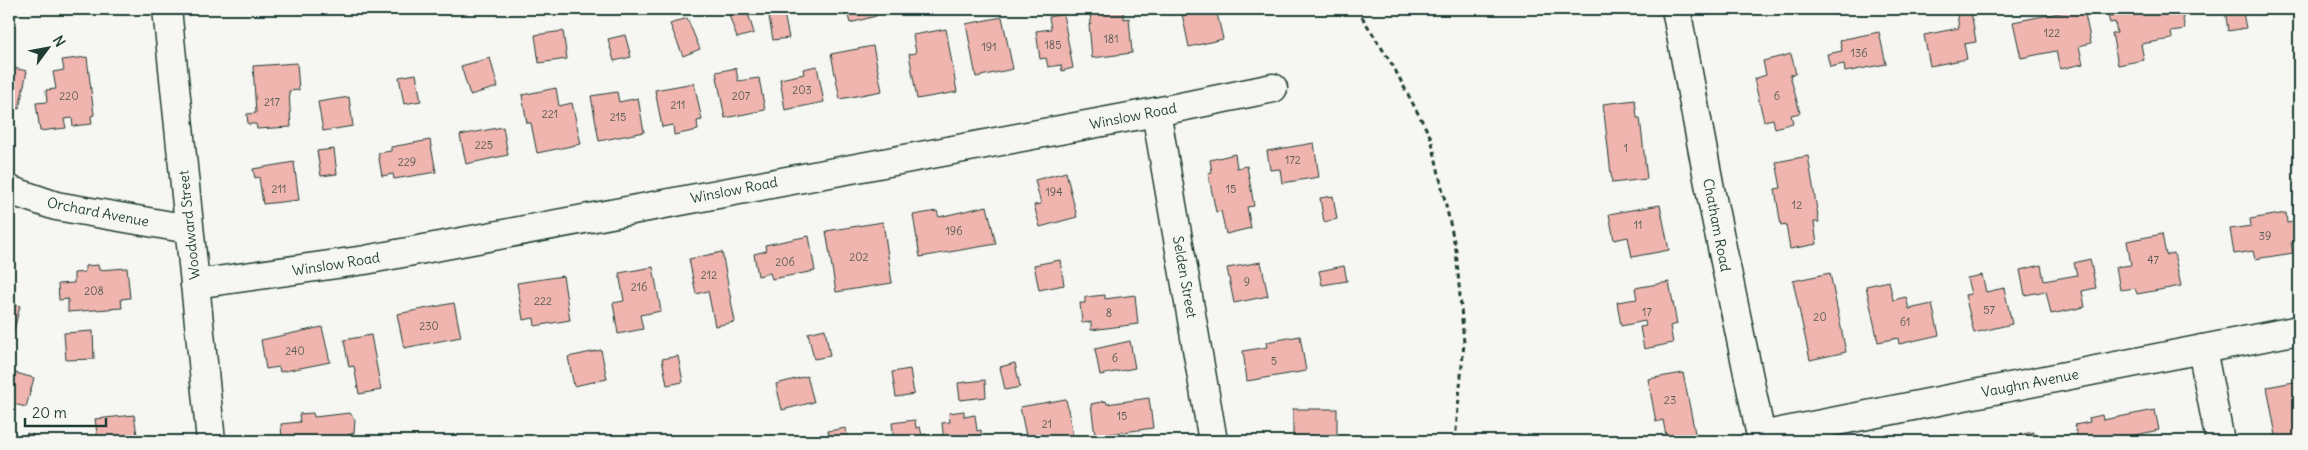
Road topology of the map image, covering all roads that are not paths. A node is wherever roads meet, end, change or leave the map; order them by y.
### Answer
1 (167, 9) edge
2 (1676, 9) edge
3 (1273, 88) dead end
4 (1156, 112) junction
5 (9, 190) edge
6 (189, 229) junction
7 (195, 284) junction
8 (2299, 330) edge
9 (2202, 349) junction
10 (1761, 439) edge
11 (211, 441) edge
12 (1213, 441) edge
13 (2220, 441) edge

1 - 6 street, Woodward Street
2 - 10 street, Chatham Road
3 - 4 street, Winslow Road
4 - 7 street, Winslow Road
4 - 12 street, Selden Street
5 - 6 street, Orchard Avenue
6 - 7 street, Woodward Street
7 - 11 street, Woodward Street
8 - 9 street, Vaughn Avenue
9 - 10 street, Vaughn Avenue
9 - 13 street

